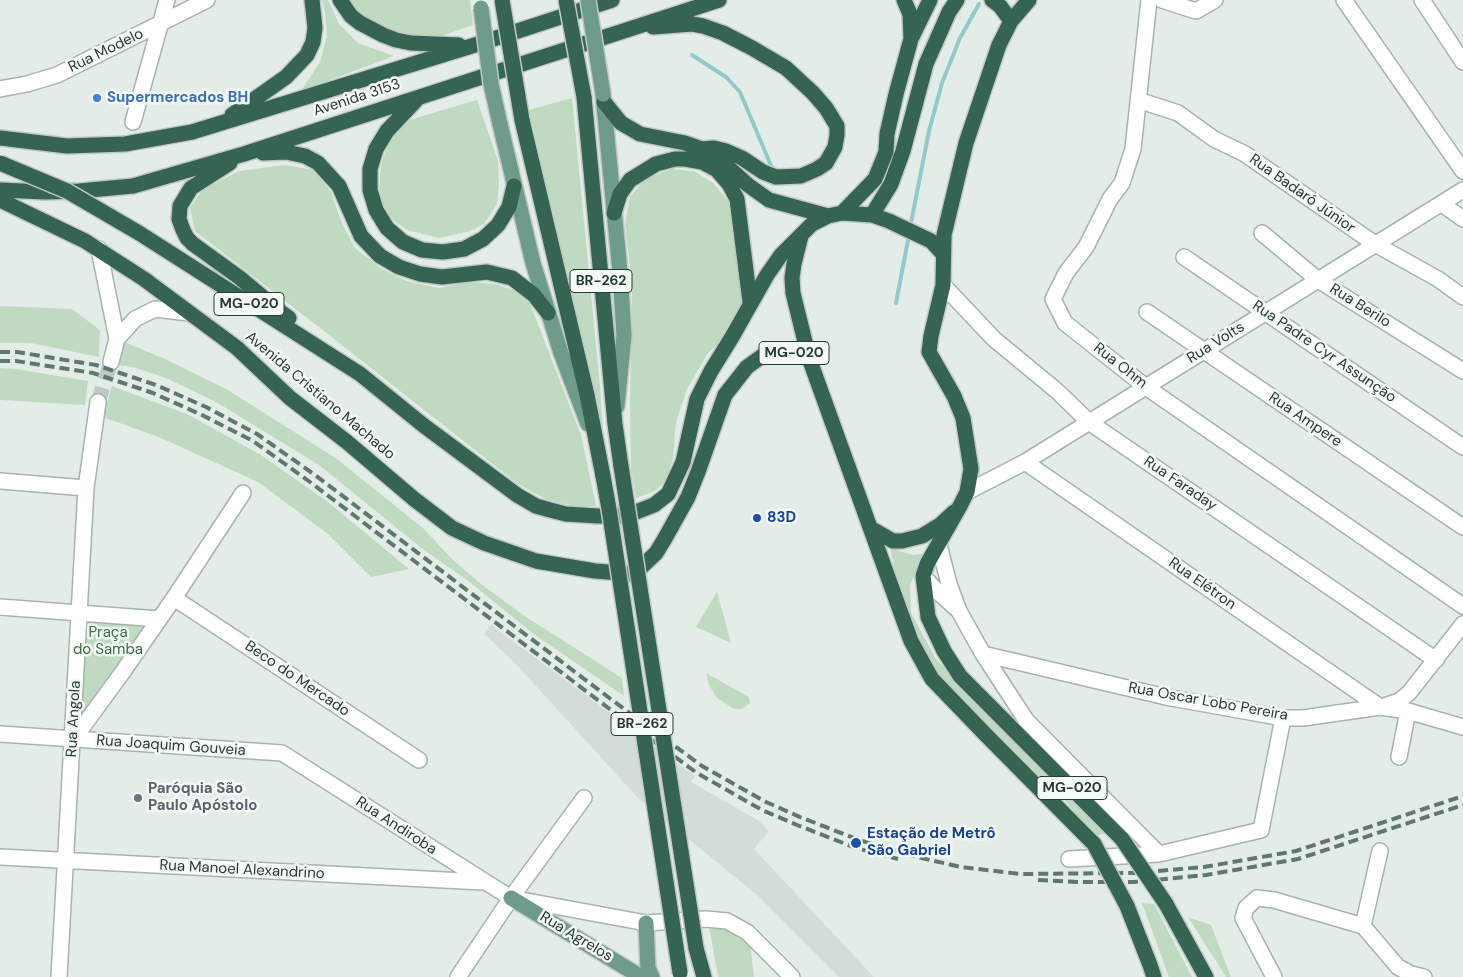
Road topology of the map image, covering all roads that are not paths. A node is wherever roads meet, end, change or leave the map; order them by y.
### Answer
1 (167, 0) edge
2 (207, 0) edge
3 (312, 0) edge
4 (340, 0) edge
5 (502, 0) edge
6 (566, 0) edge
7 (588, 0) edge
8 (612, 0) edge
9 (719, 0) edge
10 (904, 0) edge
11 (930, 0) edge
12 (957, 0) edge
13 (1029, 0) edge
14 (1149, 0) edge
15 (1162, 0) edge
16 (1215, 0) edge
17 (1344, 0) edge
18 (1422, 0) edge
19 (994, 1) edge
20 (480, 4) edge
21 (1012, 20) junction
22 (160, 24) junction
23 (637, 26) junction
24 (911, 39) junction
25 (475, 45) junction
26 (1463, 62) edge
27 (0, 89) edge
28 (420, 96) junction
29 (603, 98) junction
30 (1138, 100) junction
31 (133, 122) dead end
32 (210, 127) junction
33 (0, 138) edge
34 (702, 149) junction
35 (244, 154) junction
36 (0, 163) edge
37 (1463, 171) edge
38 (514, 186) junction
39 (0, 190) edge
40 (1463, 190) edge
41 (0, 200) edge
42 (1442, 204) junction
43 (614, 213) junction
44 (835, 215) junction
45 (872, 215) junction
46 (1463, 219) edge
47 (1262, 233) dead end
48 (801, 235) junction
49 (1375, 244) junction
50 (100, 249) junction
51 (943, 254) junction
52 (1184, 257) dead end
53 (1318, 280) junction
54 (943, 285) junction
55 (1463, 296) edge
56 (750, 302) junction
57 (1147, 312) dead end
58 (1267, 312) junction
59 (189, 313) junction
60 (548, 313) junction
61 (118, 339) junction
62 (1203, 352) junction
63 (809, 358) junction
64 (111, 362) tunnel mouth
65 (1463, 370) edge
66 (360, 374) junction
67 (1146, 387) junction
68 (98, 402) tunnel mouth
69 (1089, 422) junction
70 (615, 424) junction
71 (597, 446) junction
72 (1463, 447) edge
73 (1025, 462) junction
74 (0, 481) edge
75 (86, 488) junction
76 (966, 492) junction
77 (243, 493) dead end
78 (960, 506) junction
79 (1463, 527) edge
80 (872, 529) junction
81 (942, 540) junction
82 (923, 576) junction
83 (174, 598) junction
84 (1463, 606) edge
85 (0, 607) edge
86 (959, 611) junction
87 (79, 612) junction
88 (159, 619) junction
89 (1463, 624) edge
90 (983, 654) junction
91 (1436, 660) junction
92 (1380, 707) junction
93 (1408, 711) junction
94 (1283, 718) junction
95 (1463, 728) edge
96 (0, 734) edge
97 (73, 740) junction
98 (282, 753) joint
99 (1400, 757) dead end
100 (419, 760) dead end
101 (584, 798) dead end
102 (1380, 852) dead end
103 (1159, 854) junction
104 (0, 857) edge
105 (1069, 859) dead end
106 (66, 861) junction
107 (485, 882) junction
108 (511, 898) junction
109 (646, 923) junction
110 (1364, 926) junction
111 (1152, 971) edge
112 (680, 975) edge
113 (59, 977) edge
114 (458, 977) edge
115 (641, 977) edge
116 (652, 977) edge
117 (704, 977) edge
118 (792, 977) edge
119 (1206, 977) edge
120 (1274, 977) edge
121 (1424, 977) edge

1 - 22 street
2 - 22 street, Rua Modelo
3 - 32 highway
4 - 25 highway
5 - 71 highway, BR-262, bridge
6 - 70 highway, BR-262, bridge
7 - 29 main road, BR-262, bridge
8 - 25 highway, Avenida 3153
9 - 23 highway, Avenida 3153
10 - 24 highway
11 - 24 highway
12 - 45 highway
13 - 21 highway
14 - 30 street, Rua Ohm
15 - 16 street
17 - 37 street
18 - 26 street
19 - 21 highway
20 - 38 main road, BR-262, bridge
21 - 51 highway
22 - 27 street, Rua Modelo
22 - 31 street
23 - 28 highway, Avenida 3153
23 - 34 highway
24 - 44 highway
25 - 32 highway, Avenida 3153
28 - 35 highway, Avenida 3153
28 - 38 highway
29 - 34 highway
29 - 43 main road, BR-262
30 - 49 street, Rua Badaró Júnior
30 - 67 street, Rua Ohm
32 - 33 highway, Avenida 3153
34 - 44 highway
35 - 39 highway, Avenida 3153
35 - 60 highway
35 - 66 highway
36 - 66 highway, Avenida Cristiano Machado / MG-020, bridge
38 - 60 main road, BR-262
40 - 42 street, Rua Volts
41 - 50 highway, Avenida Cristiano Machado / MG-020
42 - 46 street
42 - 49 street, Rua Volts
43 - 56 highway
43 - 70 main road, BR-262
44 - 45 highway
44 - 48 highway
45 - 51 highway
47 - 53 street, Rua Berilo
48 - 56 highway
48 - 63 highway, MG-020
49 - 53 street, Rua Volts
49 - 55 street, Rua Badaró Júnior
50 - 59 highway, Avenida Cristiano Machado / MG-020
50 - 61 street
51 - 54 highway
52 - 58 street, Rua Padre Cyr Assunção
53 - 58 street, Rua Volts
53 - 65 street, Rua Berilo
54 - 69 street, Rua Faraday
54 - 76 highway
56 - 66 highway, Avenida Cristiano Machado / MG-020
57 - 62 street, Rua Ampere
58 - 62 street, Rua Volts
58 - 72 street, Rua Padre Cyr Assunção
59 - 61 street
59 - 63 highway, Avenida Cristiano Machado / MG-020
60 - 71 main road, BR-262
61 - 64 street
62 - 67 street, Rua Volts
62 - 79 street, Rua Ampere
63 - 80 highway, MG-020
67 - 69 street, Rua Volts
67 - 84 street, Rua Ohm
68 - 75 street, Rua Angola
69 - 73 street, Rua Volts
69 - 91 street, Rua Faraday
70 - 117 highway, BR-262, bridge
71 - 112 highway, BR-262, bridge
73 - 76 street, Rua Volts
73 - 92 street, Rua Elétron
74 - 75 street
75 - 87 street, Rua Angola
76 - 78 highway
77 - 83 street
78 - 80 highway
78 - 81 highway
80 - 111 highway, MG-020, bridge
81 - 82 highway
81 - 86 street
82 - 86 street
82 - 119 highway, MG-020, bridge
83 - 88 street
83 - 100 street, Beco do Mercado
85 - 87 street
86 - 90 street
87 - 88 street
87 - 97 street, Rua Angola
88 - 97 street
89 - 91 street
90 - 94 street, Rua Oscar Lobo Pereira
90 - 103 street
91 - 92 street
92 - 93 street, Rua Oscar Lobo Pereira
92 - 94 street, Rua Oscar Lobo Pereira
93 - 95 street, Rua Oscar Lobo Pereira
93 - 99 street
94 - 103 street
96 - 97 street, Rua Joaquim Gouveia
97 - 98 street, Rua Joaquim Gouveia
97 - 106 street, Rua Angola
98 - 107 street, Rua Andiroba
101 - 108 street
102 - 110 street
103 - 105 street
104 - 106 street, Rua Manoel Alexandrino
106 - 107 street, Rua Manoel Alexandrino
106 - 113 street, Rua Angola
107 - 108 street, Rua Andiroba
108 - 109 street
108 - 114 street
108 - 115 main road, Rua Agrelos
109 - 116 main road
109 - 118 street
110 - 120 street
110 - 121 street

